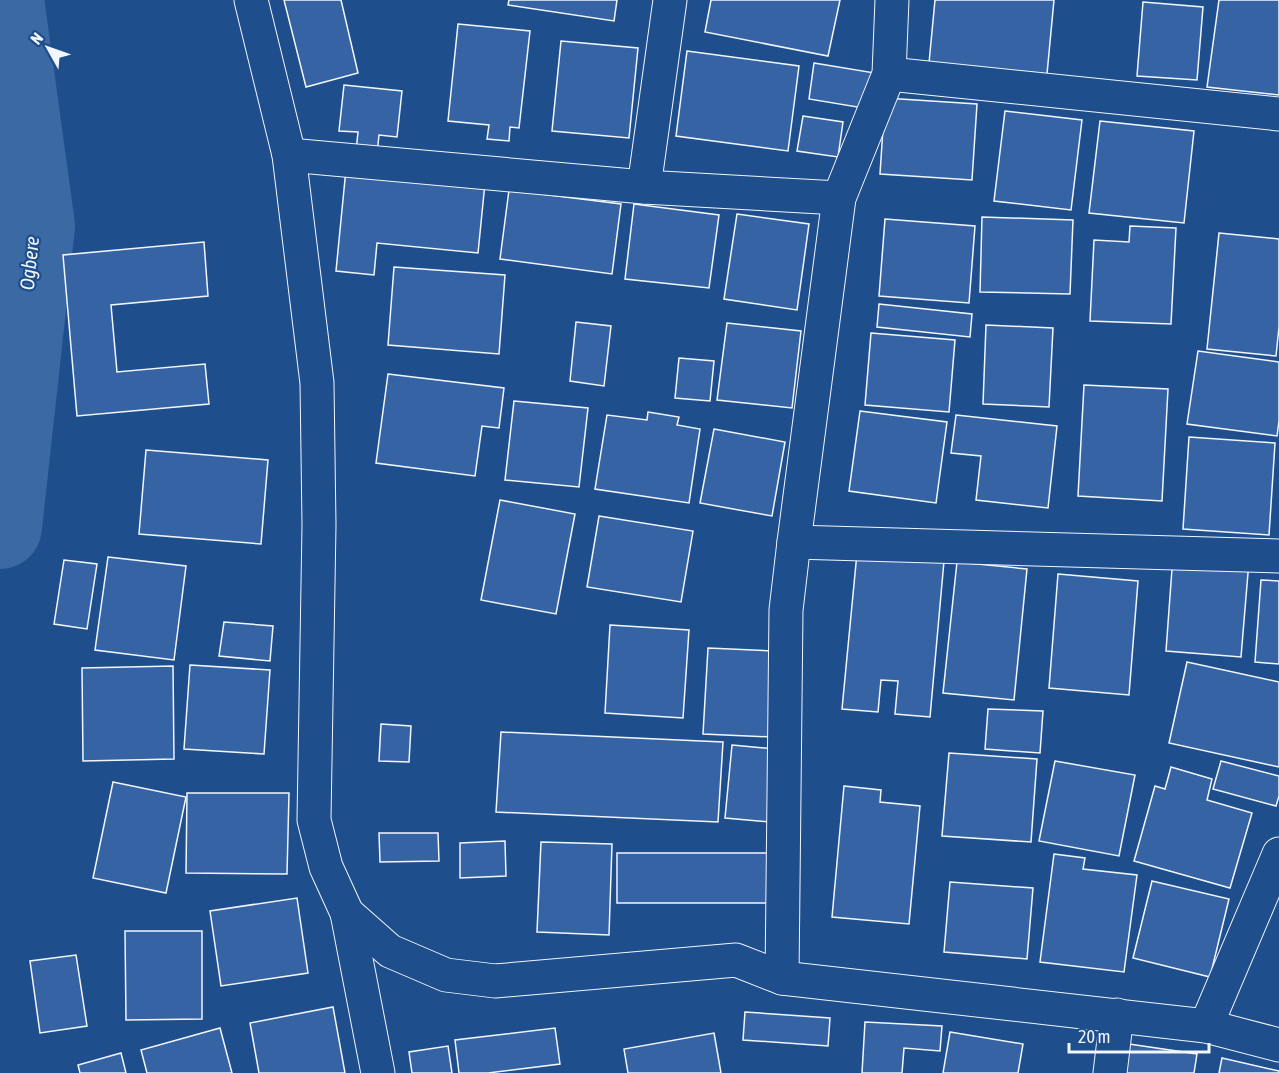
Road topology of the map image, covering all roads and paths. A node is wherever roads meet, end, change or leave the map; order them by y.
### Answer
1 (251, 0) edge
2 (670, 0) edge
3 (892, 0) edge
4 (889, 74) junction
5 (1279, 114) edge
6 (289, 155) junction
7 (644, 187) junction
8 (839, 198) junction
9 (794, 542) junction
10 (1279, 556) edge
11 (1279, 854) edge
12 (347, 913) junction
13 (782, 978) junction
14 (1117, 1015) junction
15 (1206, 1026) junction
16 (1279, 1045) edge
17 (378, 1073) edge
18 (1110, 1073) edge

1 - 6 street
2 - 7 street
3 - 4 street
4 - 5 street
4 - 8 street
6 - 7 street
6 - 12 street
7 - 8 street
8 - 9 street
9 - 10 street
9 - 13 street
11 - 15 street
12 - 13 street
12 - 17 street
13 - 14 street
14 - 15 street
14 - 18 street
15 - 16 street

